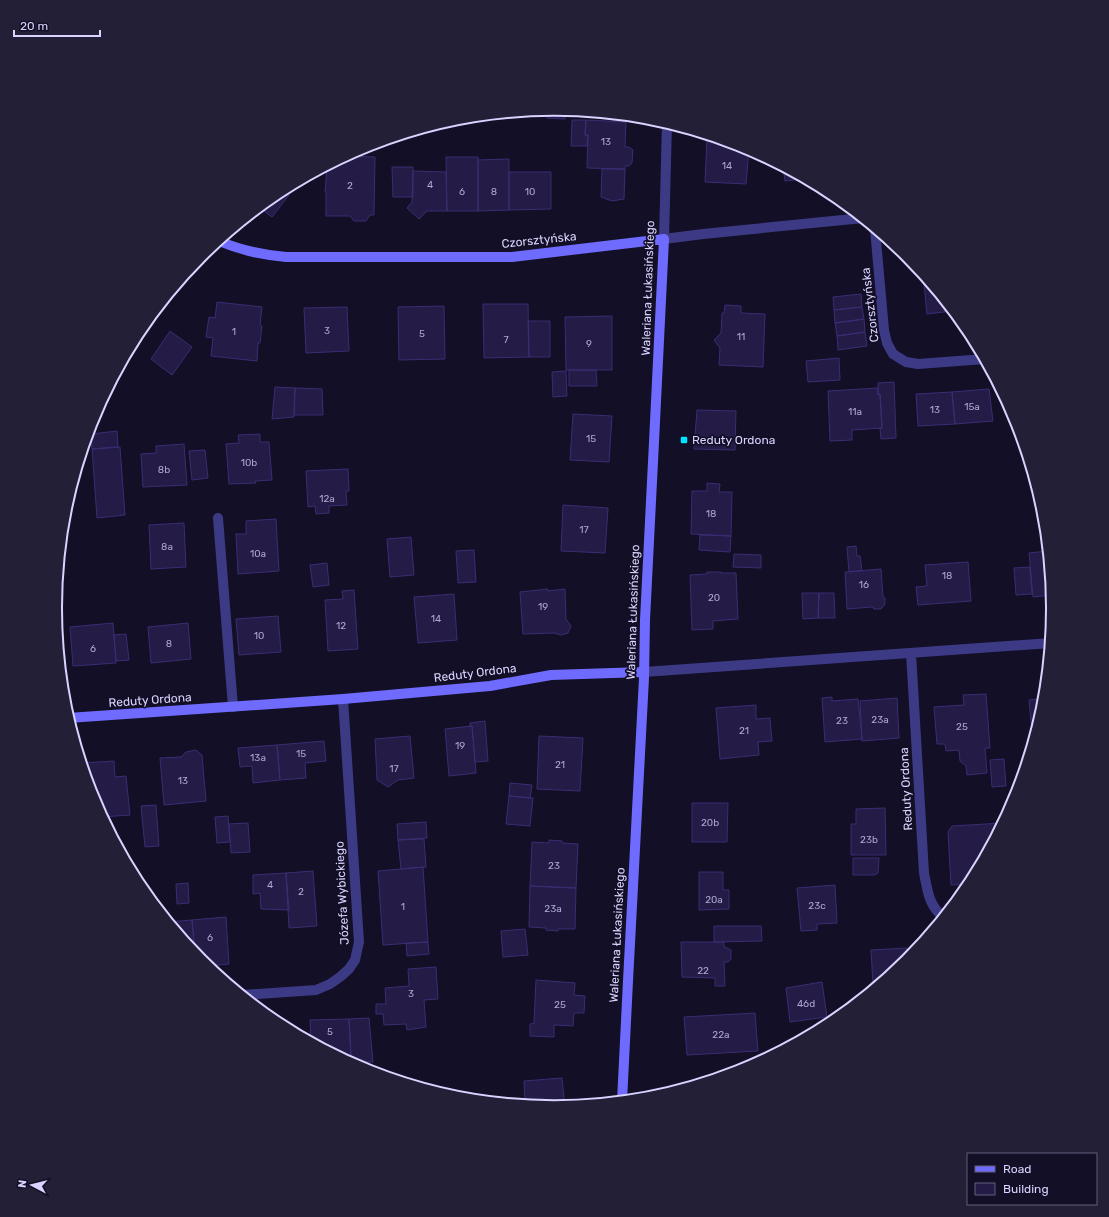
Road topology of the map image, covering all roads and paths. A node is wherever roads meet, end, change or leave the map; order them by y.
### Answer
1 (667, 129) edge
2 (855, 219) edge
3 (877, 236) edge
4 (664, 239) junction
5 (225, 243) edge
6 (979, 359) edge
7 (218, 518) dead end
8 (1046, 643) edge
9 (911, 653) junction
10 (644, 672) junction
11 (342, 699) junction
12 (233, 707) junction
13 (74, 718) edge
14 (940, 914) edge
15 (249, 995) edge
16 (622, 1096) edge

1 - 4 street, Waleriana Łukasińskiego
2 - 4 street, Czorsztyńska
3 - 6 street, Czorsztyńska
4 - 5 street, Czorsztyńska
4 - 10 street, Waleriana Łukasińskiego
7 - 12 street
8 - 9 street, Reduty Ordona
9 - 10 street, Reduty Ordona
9 - 14 street, Reduty Ordona
10 - 11 street, Reduty Ordona
10 - 16 street, Waleriana Łukasińskiego
11 - 12 street, Reduty Ordona
11 - 15 street, Józefa Wybickiego
12 - 13 street, Reduty Ordona

